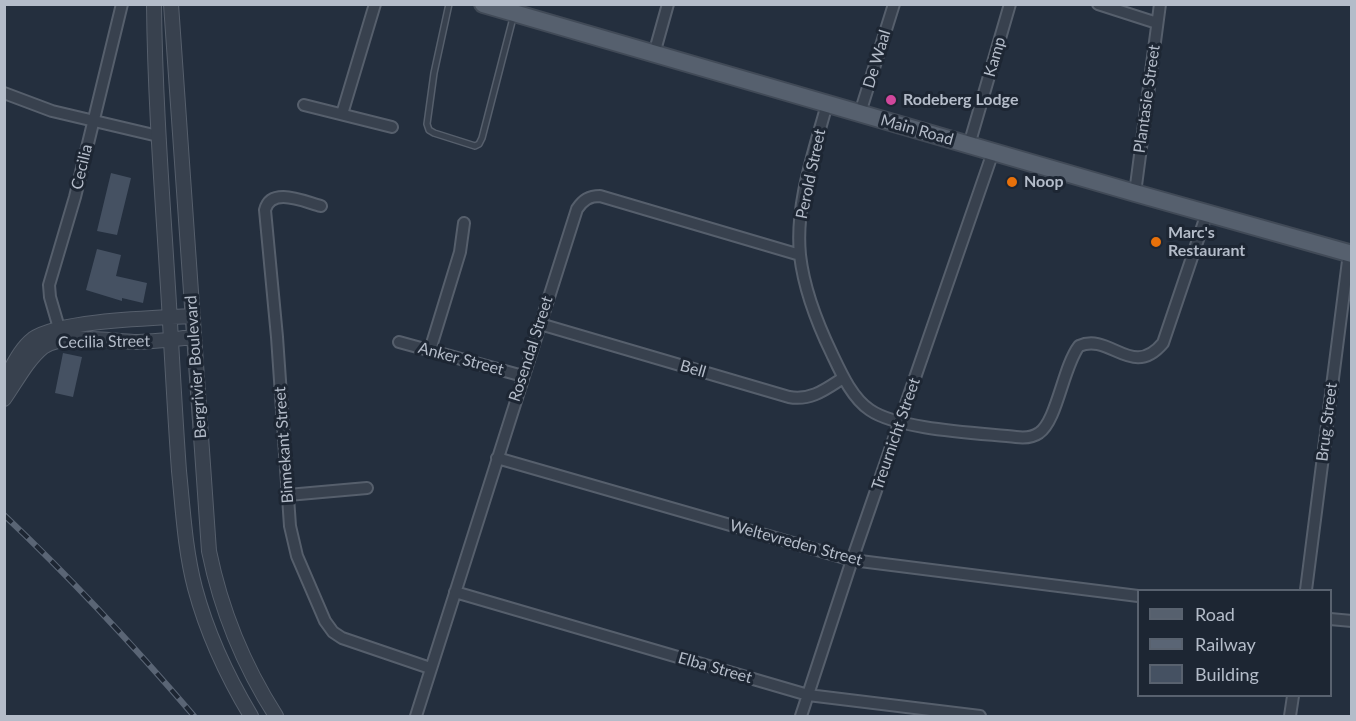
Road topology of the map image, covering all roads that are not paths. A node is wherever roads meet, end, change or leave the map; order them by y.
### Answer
1 (122, 4) edge
2 (154, 4) edge
3 (171, 4) edge
4 (375, 4) edge
5 (450, 4) edge
6 (483, 4) edge
7 (668, 4) edge
8 (894, 4) edge
9 (1011, 4) edge
10 (1098, 4) edge
11 (1160, 4) edge
12 (514, 14) junction
13 (1157, 23) junction
14 (654, 54) junction
15 (4, 93) edge
16 (827, 104) junction
17 (304, 105) dead end
18 (860, 113) junction
19 (342, 114) junction
20 (92, 122) junction
21 (392, 127) dead end
22 (158, 136) junction
23 (969, 145) junction
24 (993, 152) junction
25 (1135, 193) junction
26 (321, 206) dead end
27 (1208, 213) junction
28 (464, 223) dead end
29 (1350, 253) edge
30 (800, 255) junction
31 (193, 316) junction
32 (170, 318) junction
33 (540, 324) junction
34 (59, 328) junction
35 (194, 337) junction
36 (170, 340) junction
37 (399, 342) dead end
38 (430, 350) junction
39 (523, 376) junction
40 (843, 378) junction
41 (4, 381) edge
42 (4, 399) edge
43 (900, 423) junction
44 (497, 458) junction
45 (367, 488) dead end
46 (288, 495) junction
47 (852, 560) junction
48 (1306, 589) edge
49 (455, 592) junction
50 (1137, 596) edge
51 (1332, 619) edge
52 (1352, 621) edge
53 (430, 668) junction
54 (808, 695) junction
55 (1293, 697) edge
56 (251, 717) edge
57 (276, 717) edge
58 (416, 717) edge
59 (801, 717) edge
60 (980, 717) edge
61 (1290, 717) edge

1 - 20 street, Cecilia
2 - 22 street, Bergrivier Boulevard
3 - 31 street, Bergrivier Boulevard
4 - 19 street
5 - 12 lane
6 - 12 main road, Main Road
7 - 14 street
8 - 18 street, De Waal
9 - 23 street, Kamp
10 - 13 street
11 - 13 street, Plantasie Street
12 - 14 main road, Main Road
13 - 25 street, Plantasie Street
14 - 16 main road, Main Road
15 - 20 street
16 - 18 main road, Main Road
16 - 30 street, Perold Street
17 - 19 street
18 - 23 main road, Main Road
19 - 21 street
20 - 22 street
20 - 34 street, Cecilia
22 - 32 street, Bergrivier Boulevard
23 - 24 main road, Main Road
24 - 25 main road, Main Road
24 - 43 street, Treurnicht Street
25 - 27 main road, Main Road
26 - 46 street, Binnekant Street
27 - 29 main road, Main Road
27 - 43 street, Perold Street
28 - 38 street
29 - 48 street, Brug Street
30 - 33 street, Rosendal Street
30 - 40 street, Perold Street
31 - 32 street, Cecilia Street
31 - 35 street, Bergrivier Boulevard
32 - 34 street, Cecilia Street
32 - 36 street, Bergrivier Boulevard
33 - 39 street, Rosendal Street
33 - 40 street, Bell
34 - 41 street, Cecilia Street
35 - 36 street, Cecilia Street
35 - 57 street, Bergrivier Boulevard
36 - 42 street, Cecilia Street
36 - 56 street, Bergrivier Boulevard
37 - 38 street, Anker Street
38 - 39 street, Anker Street
39 - 44 street, Rosendal Street
40 - 43 street, Perold Street
43 - 47 street, Treurnicht Street
44 - 47 street, Weltevreden Street
44 - 49 street, Rosendal Street
45 - 46 street
46 - 53 street, Binnekant Street
47 - 50 street, Weltevreden Street
47 - 54 street, Treurnicht Street
49 - 53 street, Rosendal Street
49 - 54 street, Elba Street
51 - 52 street
53 - 58 street, Rosendal Street
54 - 59 street, Treurnicht Street
54 - 60 street, Elba Street
55 - 61 street

